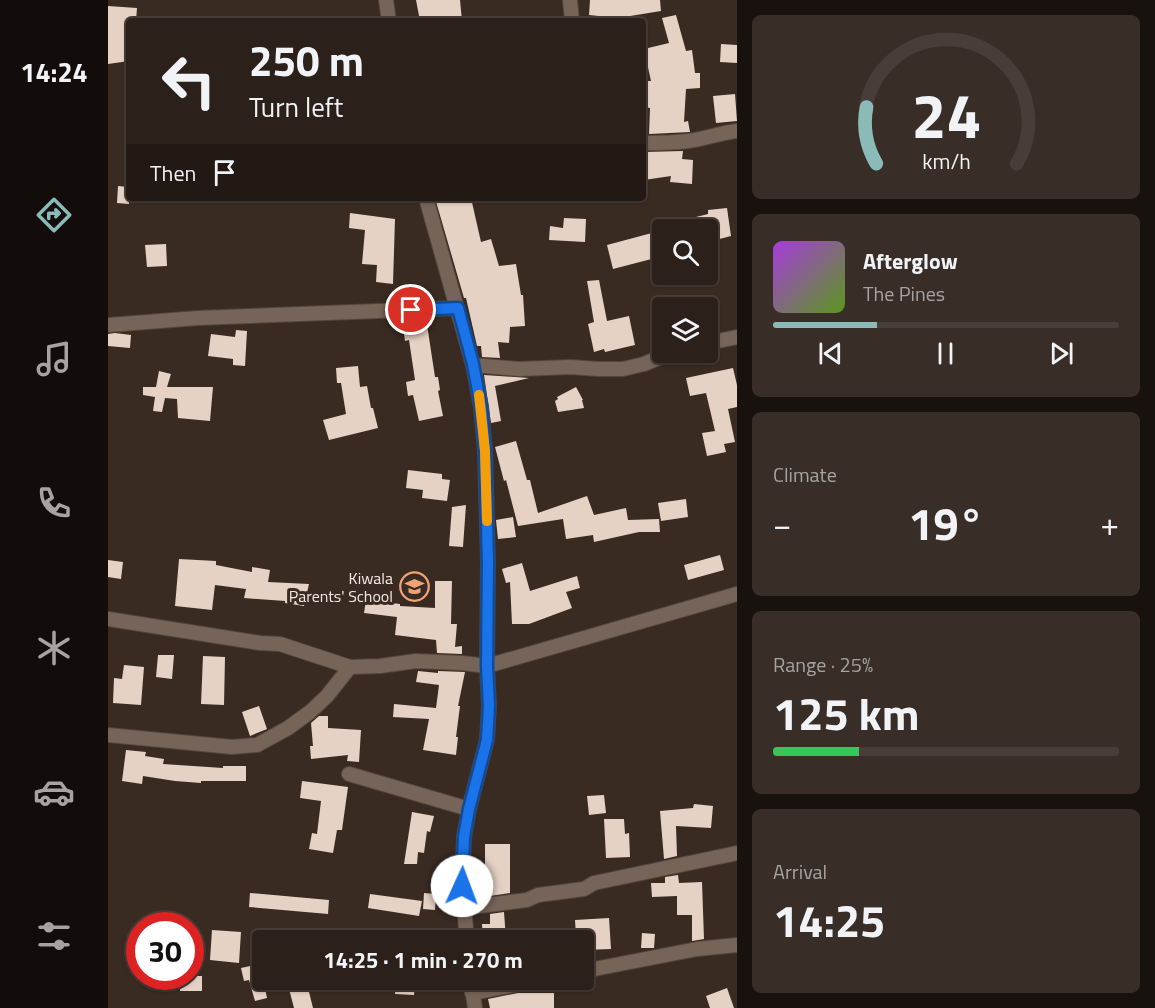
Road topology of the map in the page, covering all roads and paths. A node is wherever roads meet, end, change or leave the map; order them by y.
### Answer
1 (386, 0) edge
2 (570, 0) edge
3 (389, 18) edge
4 (572, 18) edge
5 (736, 131) edge
6 (646, 142) edge
7 (427, 201) edge
8 (458, 308) junction
9 (108, 325) edge
10 (736, 337) edge
11 (718, 342) edge
12 (652, 361) edge
13 (473, 364) junction
14 (736, 594) edge
15 (108, 618) edge
16 (487, 666) junction
17 (350, 667) junction
18 (108, 735) edge
19 (348, 774) dead end
20 (469, 809) junction
21 (736, 853) edge
22 (464, 908) junction
23 (466, 930) edge
24 (736, 945) edge
25 (594, 969) edge
26 (472, 990) edge
27 (475, 1008) edge

1 - 3 street
2 - 4 street
5 - 6 street
7 - 8 street
8 - 9 street
8 - 13 street
10 - 11 street
12 - 13 street
13 - 16 street
14 - 16 street
15 - 17 street
16 - 17 street
16 - 20 street
17 - 18 street
19 - 20 street
20 - 22 street
21 - 22 street
22 - 23 street
24 - 25 street
26 - 27 street

